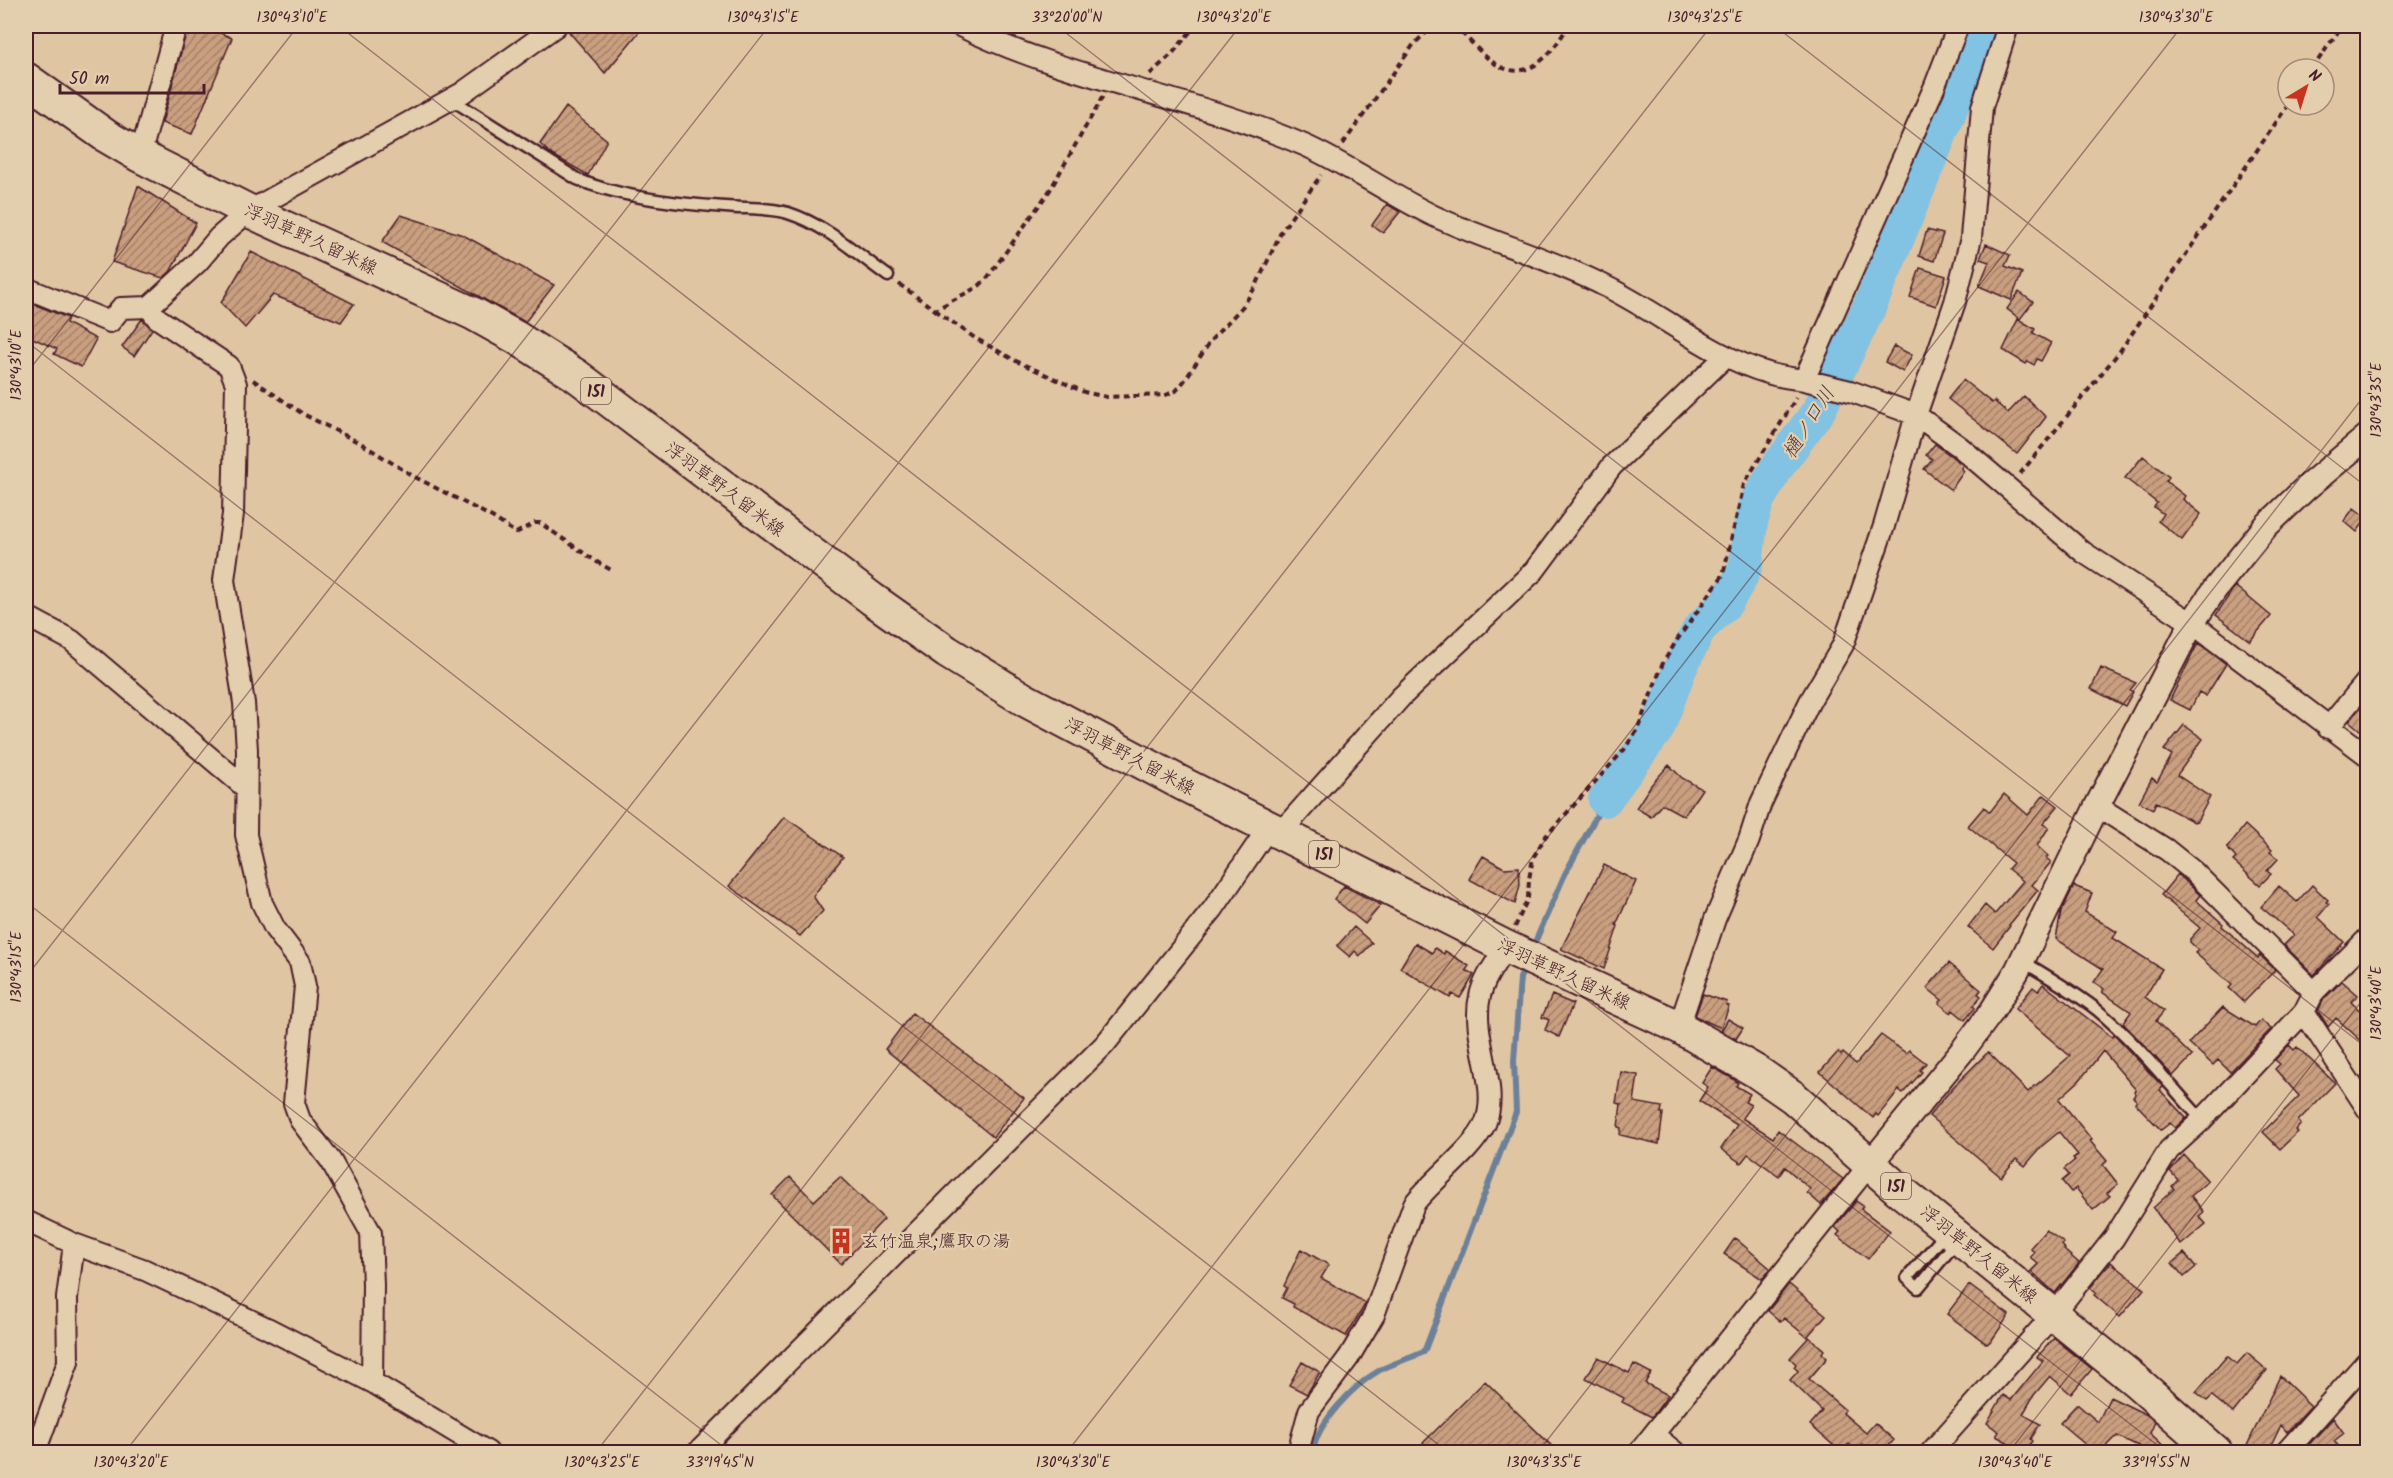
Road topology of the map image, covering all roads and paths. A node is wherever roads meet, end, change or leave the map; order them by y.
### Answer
1 (176, 26) edge
2 (556, 26) edge
3 (960, 26) edge
4 (1196, 26) edge
5 (1433, 26) edge
6 (1453, 26) edge
7 (1568, 26) edge
8 (1958, 26) edge
9 (2008, 26) edge
10 (2342, 26) edge
11 (2320, 57) edge
12 (26, 79) edge
13 (1112, 80) junction
14 (1131, 86) junction
15 (451, 99) junction
16 (2280, 117) edge
17 (140, 156) junction
18 (1332, 159) junction
19 (249, 211) junction
20 (888, 276) joint
21 (26, 292) edge
22 (149, 307) junction
23 (935, 310) junction
24 (1726, 356) junction
25 (230, 366) junction
26 (1809, 382) junction
27 (1916, 415) junction
28 (2367, 436) edge
29 (2008, 489) junction
30 (613, 571) dead end
31 (26, 616) edge
32 (2192, 623) junction
33 (2367, 680) edge
34 (2328, 728) junction
35 (2367, 756) edge
36 (246, 788) junction
37 (2097, 806) junction
38 (1275, 829) junction
39 (2367, 938) edge
40 (1509, 949) junction
41 (2022, 962) junction
42 (2314, 992) junction
43 (2304, 1012) junction
44 (1679, 1027) junction
45 (2367, 1110) edge
46 (2202, 1120) junction
47 (1870, 1164) junction
48 (26, 1221) edge
49 (1954, 1234) junction
50 (74, 1244) junction
51 (2054, 1314) junction
52 (2367, 1360) edge
53 (372, 1382) junction
54 (1654, 1435) junction
55 (35, 1452) edge
56 (488, 1452) edge
57 (698, 1452) edge
58 (1298, 1452) edge
59 (1639, 1452) edge
60 (1675, 1452) edge
61 (1931, 1452) edge
62 (2216, 1452) edge
63 (2286, 1452) edge

1 - 17 street
2 - 15 street
3 - 13 street
4 - 14 path
5 - 18 path
6 - 7 path
8 - 26 street
9 - 27 street
10 - 11 path
12 - 17 main road, 浮羽草野久留米線 / 151
13 - 14 street
13 - 23 path
14 - 18 street
15 - 19 street
15 - 20 lane
16 - 29 path
17 - 19 main road, 浮羽草野久留米線 / 151
18 - 23 path
18 - 24 street
19 - 22 street
19 - 38 main road, 浮羽草野久留米線 / 151
20 - 23 path
21 - 22 street
22 - 25 street
24 - 26 street
24 - 38 street
25 - 30 path
25 - 36 street
26 - 27 street
26 - 40 path
27 - 29 street
27 - 44 street
28 - 32 street
29 - 32 street
31 - 36 street
32 - 34 street
32 - 37 street
33 - 34 street
34 - 35 street
36 - 53 street
37 - 41 street
37 - 42 street
38 - 40 main road, 浮羽草野久留米線 / 151
38 - 57 street
39 - 42 street
40 - 44 main road, 浮羽草野久留米線 / 151
40 - 58 street
41 - 46 lane
41 - 47 street
42 - 43 street
43 - 45 street
43 - 46 street
44 - 47 main road, 浮羽草野久留米線 / 151
46 - 51 street
47 - 49 main road, 浮羽草野久留米線 / 151
47 - 54 street
48 - 50 street
49 - 49 lane
49 - 51 main road, 浮羽草野久留米線 / 151
50 - 53 street
50 - 55 street
51 - 61 street
51 - 62 main road, 浮羽草野久留米線 / 151
52 - 63 street
53 - 56 street
54 - 59 street
54 - 60 street

